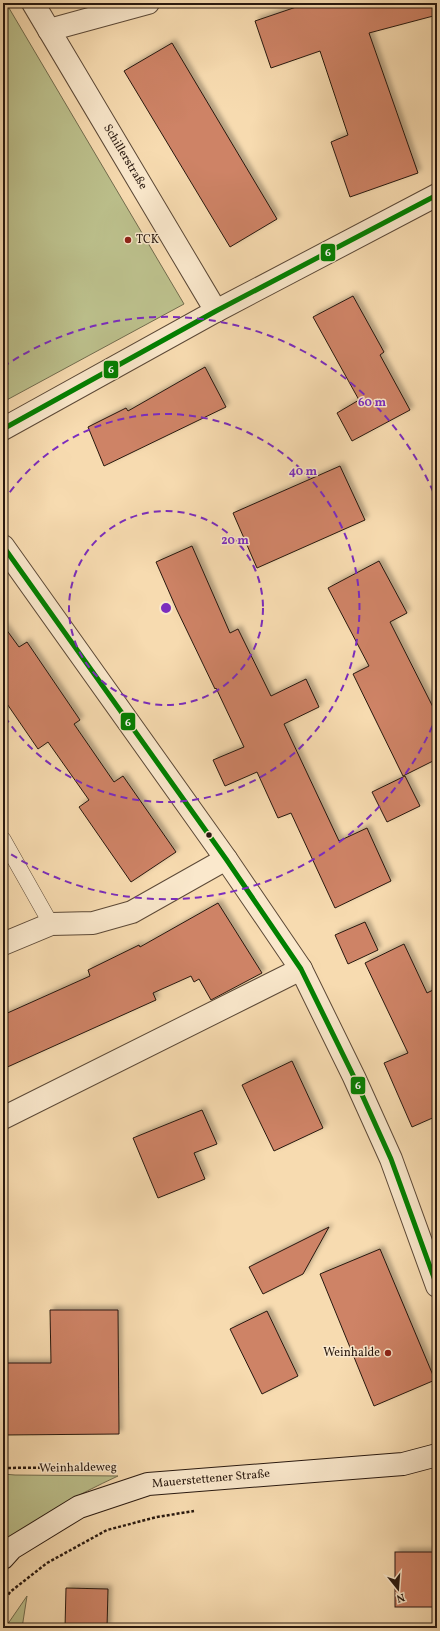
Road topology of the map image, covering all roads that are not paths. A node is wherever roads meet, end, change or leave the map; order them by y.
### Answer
1 (33, 3) edge
2 (148, 3) edge
3 (49, 30) junction
4 (437, 196) edge
5 (216, 311) junction
6 (3, 429) edge
7 (5, 554) edge
8 (3, 839) edge
9 (226, 859) junction
10 (51, 924) junction
11 (3, 944) edge
12 (301, 969) junction
13 (3, 1118) edge
14 (437, 1286) edge
15 (437, 1455) edge
16 (3, 1558) edge

1 - 3 street, Schillerstraße
2 - 3 street
3 - 5 street, Schillerstraße
4 - 5 street
5 - 6 street
7 - 9 street
8 - 10 lane
9 - 10 street
9 - 12 street
10 - 11 street
12 - 13 street
12 - 14 street
15 - 16 street, Mauerstettener Straße

